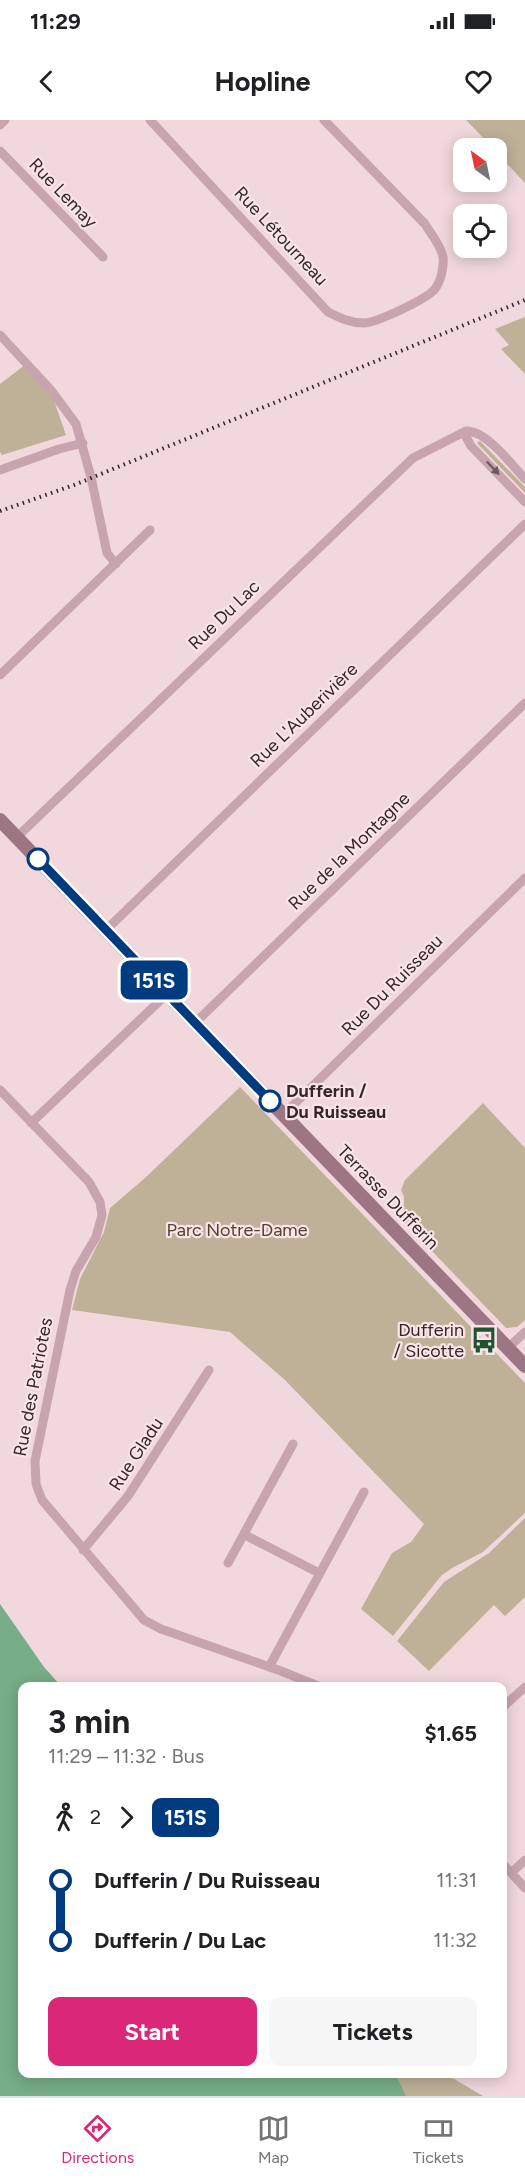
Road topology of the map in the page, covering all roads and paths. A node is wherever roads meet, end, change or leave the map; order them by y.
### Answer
1 (4, 120) edge
2 (150, 120) edge
3 (324, 120) edge
4 (0, 124) edge
5 (0, 151) edge
6 (103, 257) dead end
7 (0, 335) edge
8 (464, 433) junction
9 (82, 443) junction
10 (0, 470) edge
11 (525, 479) edge
12 (525, 502) edge
13 (525, 524) edge
14 (150, 530) dead end
15 (116, 564) junction
16 (0, 675) edge
17 (525, 703) edge
18 (0, 820) edge
19 (17, 837) junction
20 (525, 878) edge
21 (106, 930) junction
22 (168, 994) junction
23 (195, 1023) junction
24 (0, 1090) edge
25 (283, 1115) junction
26 (31, 1123) junction
27 (525, 1332) edge
28 (508, 1348) junction
29 (525, 1366) edge
30 (209, 1370) dead end
31 (294, 1444) dead end
32 (364, 1492) dead end
33 (245, 1534) junction
34 (83, 1550) junction
35 (228, 1563) dead end
36 (319, 1572) junction
37 (269, 1667) junction
38 (308, 1682) edge
39 (525, 1687) edge
40 (507, 1703) edge
41 (525, 1860) edge
42 (507, 1869) edge
43 (511, 1873) junction
44 (525, 1888) edge

1 - 4 street
2 - 3 street, Rue Létourneau
5 - 6 street, Rue Lemay
7 - 9 street
8 - 11 street
8 -> 12 street
8 - 19 street, Rue Du Lac
9 - 10 street
9 - 15 street
13 - 21 street, Rue L'Auberivière
14 - 15 street
15 - 16 street
17 - 23 street, Rue de la Montagne
18 - 19 street, Terrasse Dufferin
19 - 21 street, Terrasse Dufferin
20 - 25 street, Rue Du Ruisseau
21 - 22 street, Terrasse Dufferin
22 - 23 street, Terrasse Dufferin
22 - 26 street
23 - 25 street, Terrasse Dufferin
24 - 26 street, Rue des Patriotes
25 - 28 street, Terrasse Dufferin
26 - 34 street, Rue des Patriotes
27 - 28 street
28 - 29 street, Terrasse Dufferin
30 - 34 street, Rue Gladu
31 - 33 street
32 - 36 street
33 - 35 street
33 - 36 street
34 - 37 street, Rue des Patriotes
36 - 37 street
37 - 38 street, Rue des Patriotes
39 - 40 street
41 - 43 street
42 - 43 street
43 - 44 street

